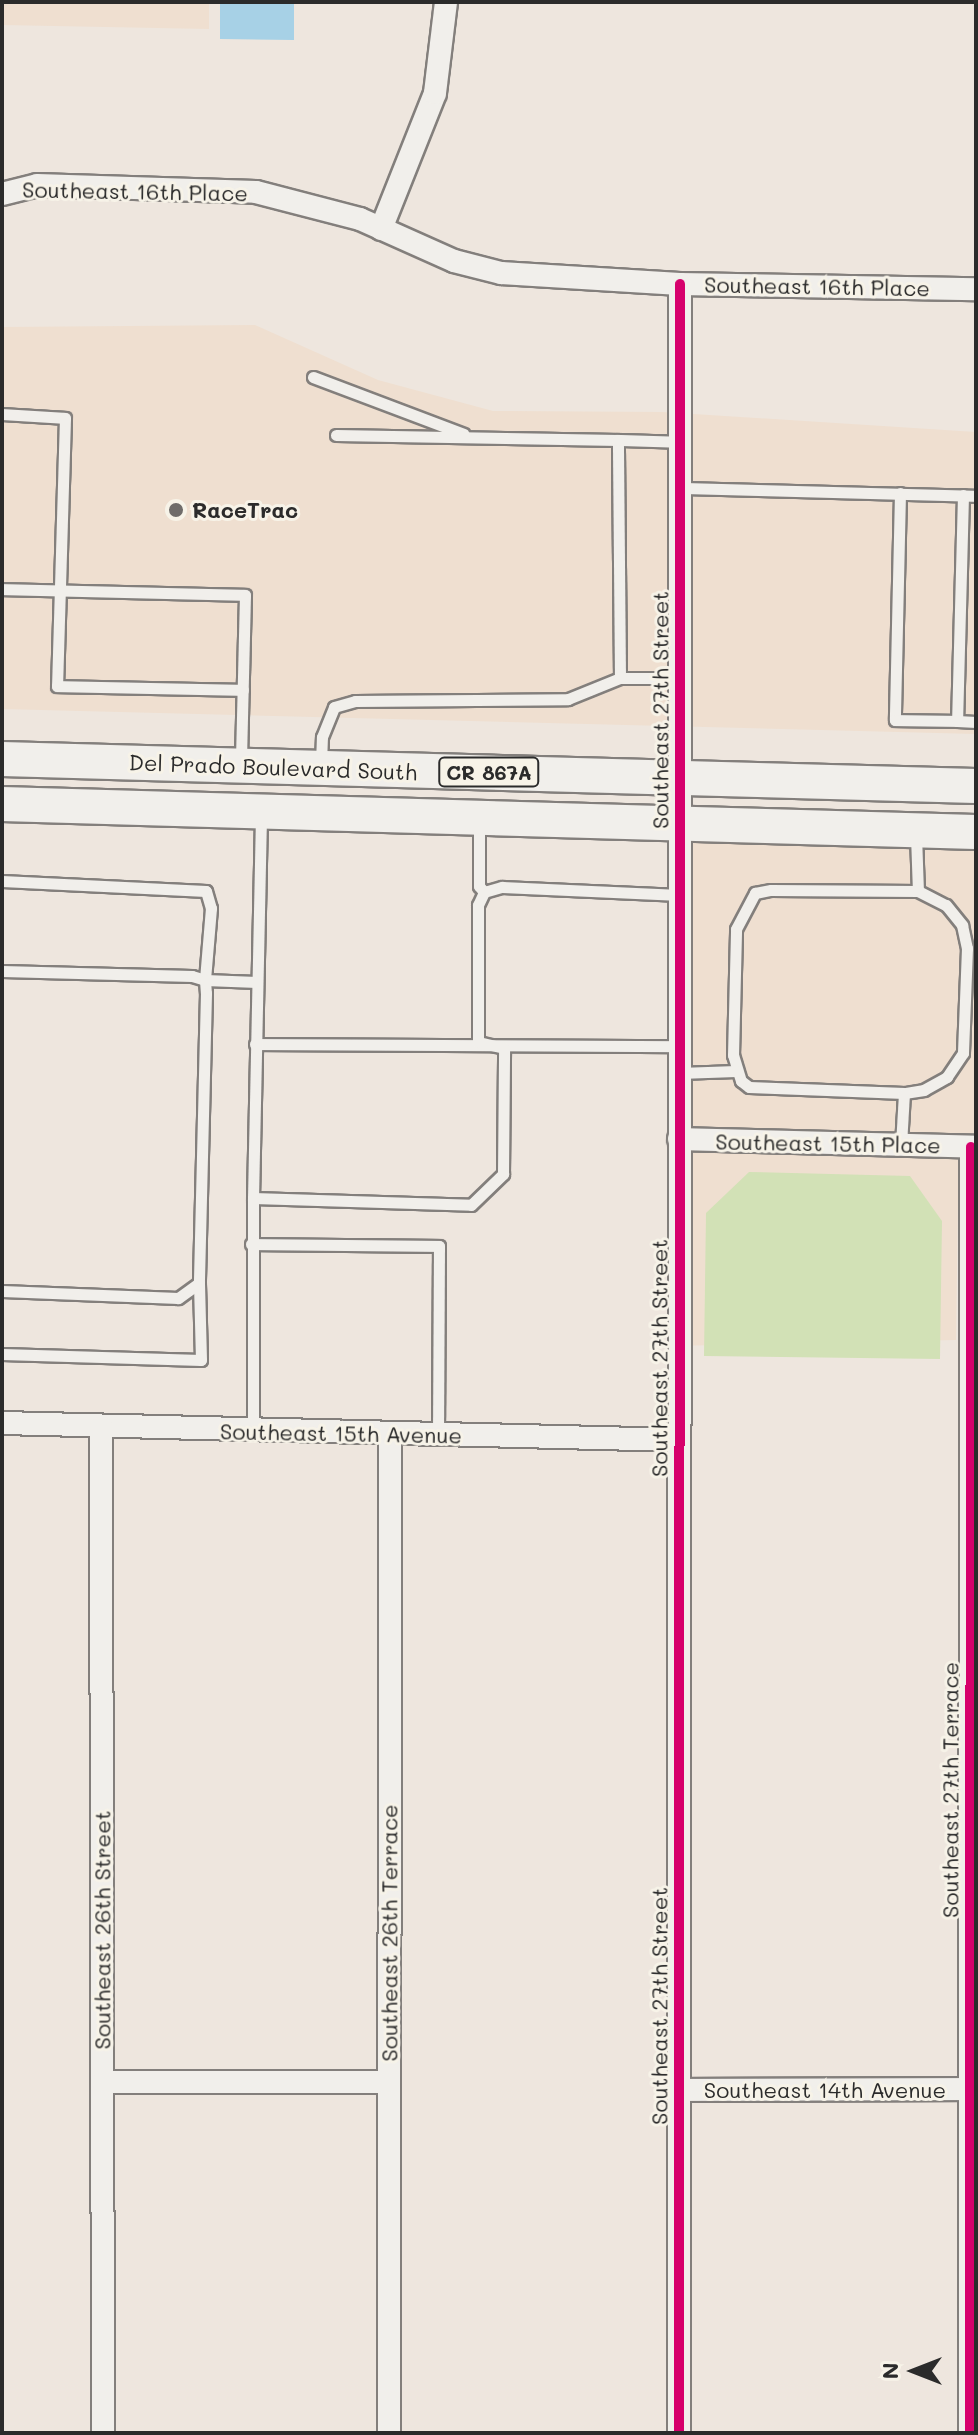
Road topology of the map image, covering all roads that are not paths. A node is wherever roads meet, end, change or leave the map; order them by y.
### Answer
1 (446, 2) edge
2 (2, 194) edge
3 (381, 229) junction
4 (680, 284) junction
5 (976, 289) edge
6 (313, 377) dead end
7 (2, 414) edge
8 (336, 435) dead end
9 (472, 437) junction
10 (618, 440) junction
11 (680, 442) junction
12 (680, 488) junction
13 (900, 493) junction
14 (963, 495) junction
15 (976, 496) edge
16 (2, 589) edge
17 (58, 590) junction
18 (620, 678) junction
19 (680, 678) junction
20 (243, 690) junction
21 (957, 721) junction
22 (976, 722) edge
23 (2, 759) edge
24 (241, 767) junction
25 (321, 769) junction
26 (680, 780) junction
27 (976, 786) edge
28 (2, 804) edge
29 (261, 813) junction
30 (479, 818) junction
31 (680, 823) junction
32 (916, 831) junction
33 (976, 832) edge
34 (2, 881) edge
35 (918, 891) junction
36 (484, 892) junction
37 (680, 895) junction
38 (2, 971) edge
39 (205, 980) junction
40 (257, 982) junction
41 (478, 1042) junction
42 (255, 1044) junction
43 (680, 1046) junction
44 (736, 1071) junction
45 (679, 1073) junction
46 (904, 1093) junction
47 (679, 1139) junction
48 (901, 1145) junction
49 (974, 1147) edge
50 (253, 1198) junction
51 (251, 1244) junction
52 (199, 1283) junction
53 (2, 1291) edge
54 (2, 1354) edge
55 (2, 1423) edge
56 (101, 1427) junction
57 (253, 1431) junction
58 (390, 1434) junction
59 (438, 1436) junction
60 (679, 1440) junction
61 (103, 2082) junction
62 (389, 2082) junction
63 (970, 2089) junction
64 (679, 2090) junction
65 (103, 2433) edge
66 (389, 2433) edge
67 (679, 2433) edge
68 (970, 2433) edge

1 - 3 street
2 - 3 street, Southeast 16th Place
3 - 4 street, Southeast 16th Place
4 - 5 street, Southeast 16th Place
4 - 11 street, Southeast 27th Street
6 - 9 lane
7 - 17 lane
8 - 9 lane
9 - 10 lane
10 - 11 lane
10 - 18 lane
11 - 12 street, Southeast 27th Street
12 - 13 lane
12 - 19 street, Southeast 27th Street
13 - 14 lane
13 - 21 lane
14 - 15 lane
14 - 21 lane
16 - 17 lane
17 - 20 lane
17 - 20 lane
18 - 19 lane
18 - 25 lane
19 - 26 street, Southeast 27th Street
20 - 24 lane
21 - 22 lane
23 - 24 main road, Del Prado Boulevard South / CR 867A
24 - 25 main road, Del Prado Boulevard South / CR 867A
25 - 26 main road, Del Prado Boulevard South / CR 867A
26 - 27 main road, Del Prado Boulevard South / CR 867A
26 - 31 street, Southeast 27th Street
28 - 29 main road, Del Prado Boulevard South / CR 867A
29 - 30 main road, Del Prado Boulevard South / CR 867A
29 - 40 lane
30 - 31 main road, Del Prado Boulevard South / CR 867A
30 - 36 lane
31 - 32 main road, Del Prado Boulevard South / CR 867A
31 - 37 street, Southeast 27th Street
32 - 33 main road, Del Prado Boulevard South / CR 867A
32 - 35 lane
34 - 39 lane
35 - 44 lane
35 - 46 lane
36 - 37 lane
36 - 41 lane
37 - 43 street, Southeast 27th Street
38 - 39 lane
39 - 40 lane
39 - 52 lane
40 - 42 lane
41 - 42 lane
41 - 43 lane
41 - 50 lane
42 - 50 lane
43 - 45 street, Southeast 27th Street
44 - 45 lane
44 - 46 lane
45 - 47 street, Southeast 27th Street
46 - 48 lane
47 - 48 street, Southeast 15th Place
47 - 60 street, Southeast 27th Street
48 - 49 street, Southeast 15th Place
49 - 63 street, Southeast 27th Terrace
50 - 51 lane
51 - 57 lane
51 - 59 lane
52 - 53 lane
52 - 54 lane
55 - 56 street, Southeast 15th Avenue
56 - 57 street, Southeast 15th Avenue
56 - 61 street, Southeast 26th Street
57 - 58 street, Southeast 15th Avenue
58 - 59 street, Southeast 15th Avenue
58 - 62 street, Southeast 26th Terrace
59 - 60 street, Southeast 15th Avenue
60 - 64 street, Southeast 27th Street
61 - 62 street
61 - 65 street, Southeast 26th Street
62 - 66 street, Southeast 26th Terrace
63 - 64 street, Southeast 14th Avenue
63 - 68 street, Southeast 27th Terrace
64 - 67 street, Southeast 27th Street

